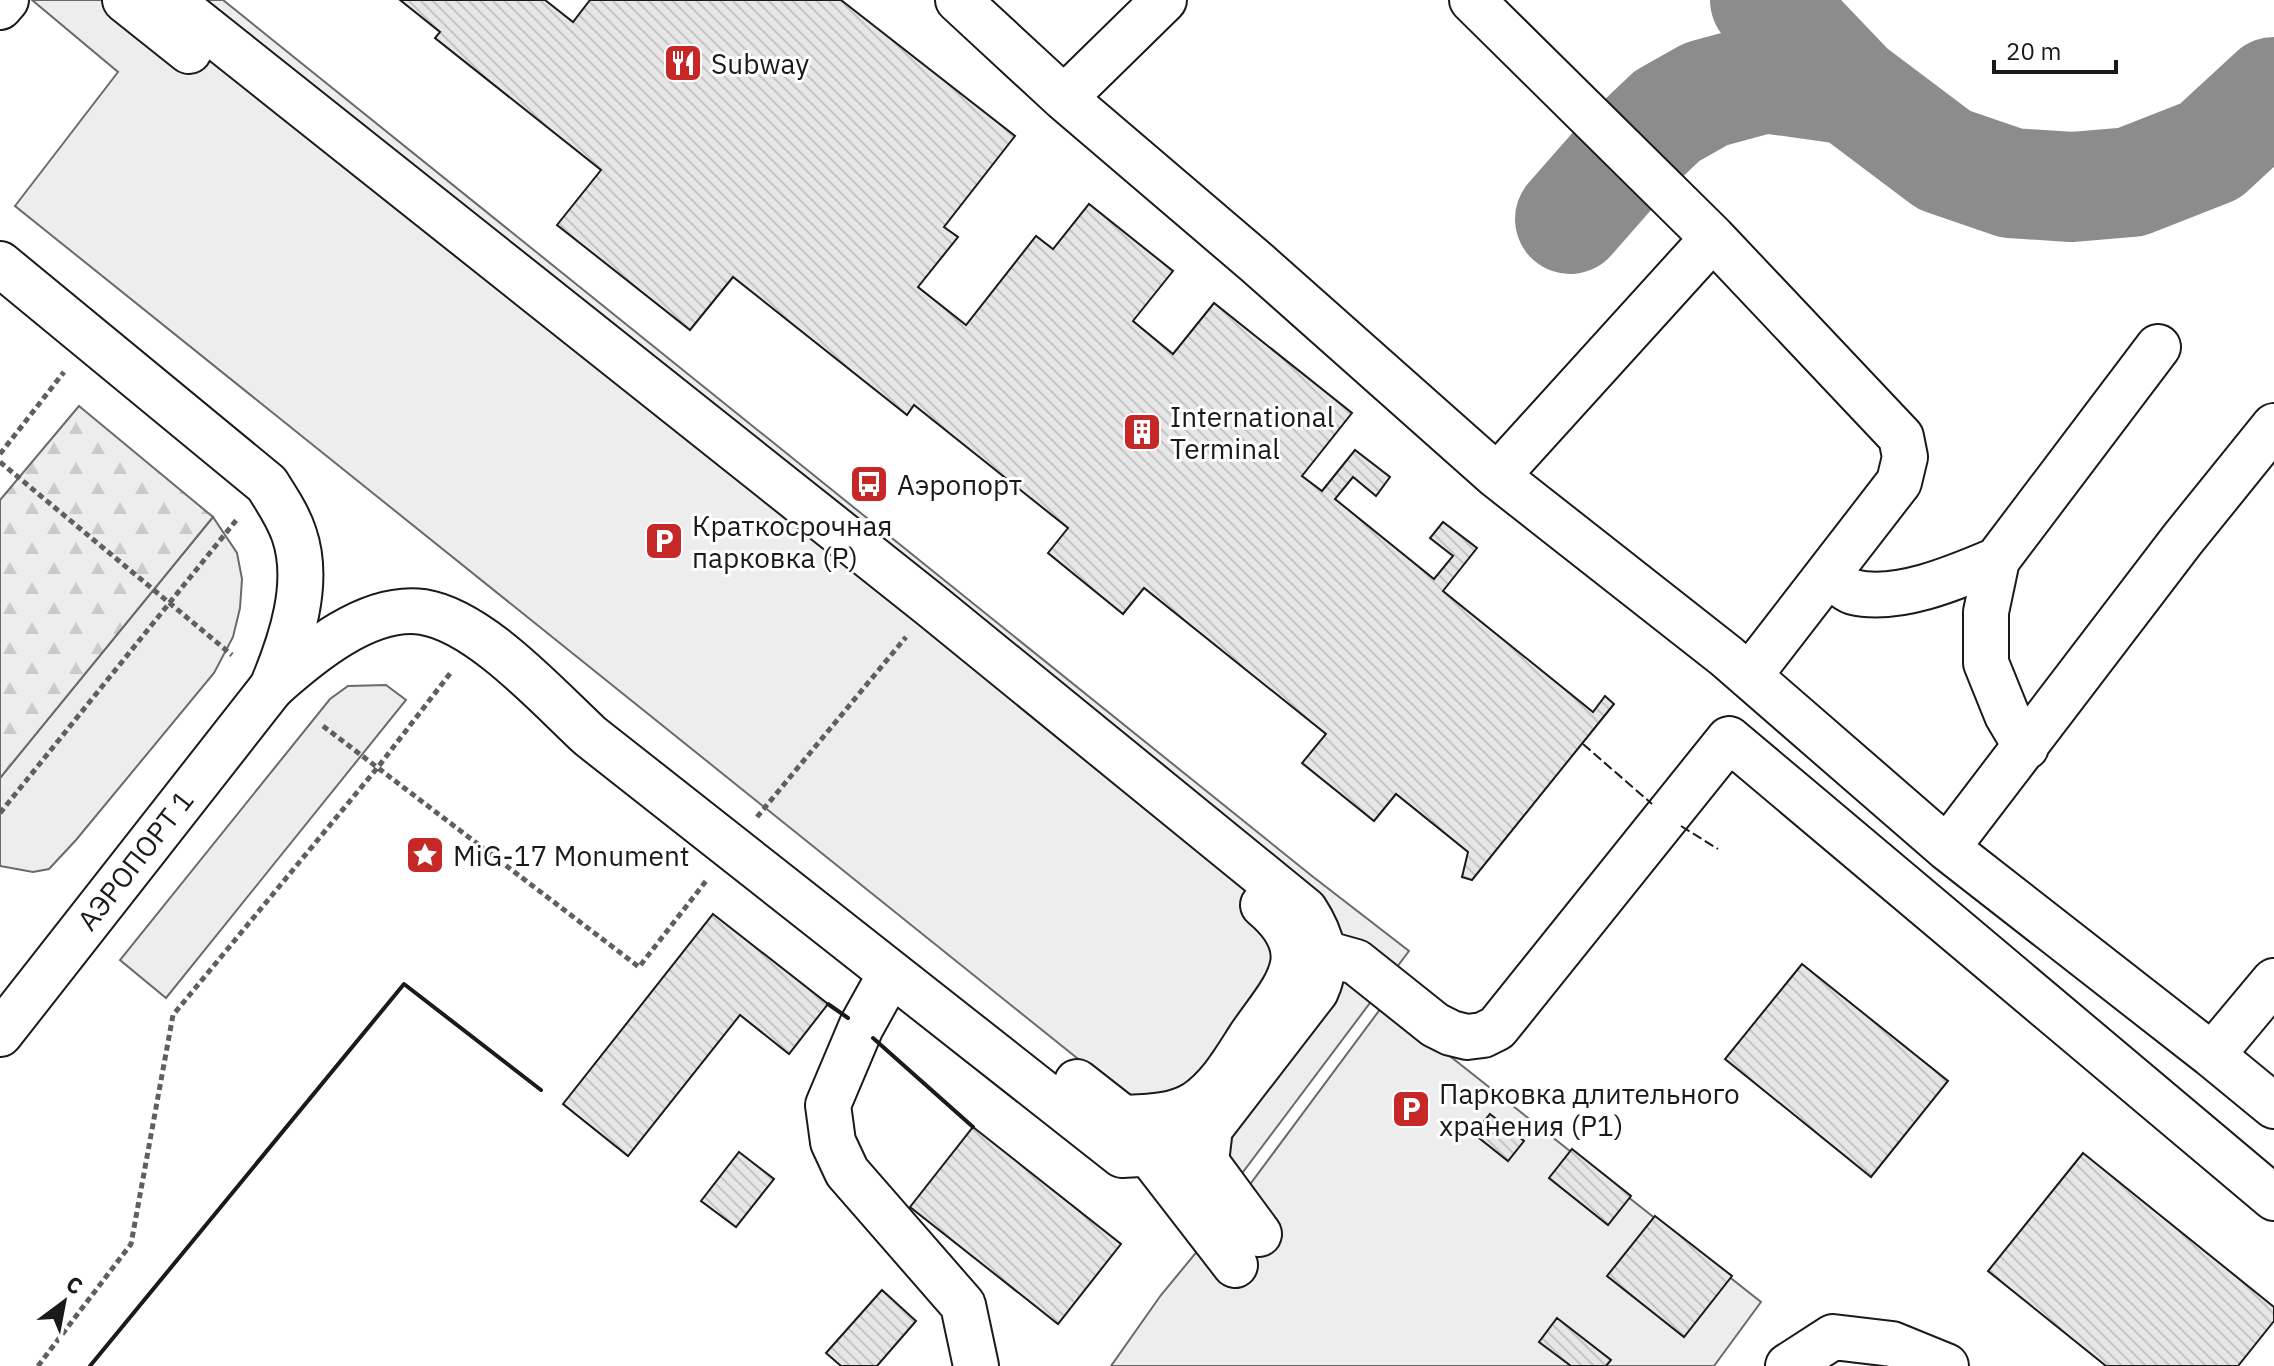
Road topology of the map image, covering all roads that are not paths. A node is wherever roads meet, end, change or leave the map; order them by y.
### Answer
1 (6, 0) edge
2 (125, 0) edge
3 (170, 0) edge
4 (958, 0) edge
5 (1164, 0) edge
6 (1472, 0) edge
7 (0, 7) edge
8 (1064, 98) junction
9 (1713, 238) junction
10 (0, 264) edge
11 (2158, 347) dead end
12 (2274, 426) edge
13 (1497, 476) junction
14 (1997, 560) junction
15 (1828, 574) junction
16 (1749, 676) junction
17 (272, 687) junction
18 (2026, 747) junction
19 (741, 836) junction
20 (1947, 848) junction
21 (1324, 953) junction
22 (891, 973) junction
23 (2274, 981) edge
24 (0, 1034) edge
25 (2212, 1055) junction
26 (1218, 1085) junction
27 (2274, 1106) edge
28 (1208, 1131) junction
29 (1131, 1142) junction
30 (2274, 1198) edge
31 (976, 1366) edge
32 (1788, 1366) edge
33 (1946, 1366) edge

1 - 7 main road
2 - 26 main road
3 - 21 main road
4 - 8 main road
5 - 8 main road
6 - 9 main road
8 - 13 main road
9 - 13 main road
9 - 15 main road
10 - 17 main road
11 - 14 main road
12 - 18 main road
13 - 16 main road
14 - 15 main road
14 - 18 main road
15 - 16 main road
16 - 20 main road
17 - 19 main road
17 - 24 main road, АЭРОПОРТ 1
18 - 20 main road
19 - 22 main road
19 - 29 main road
20 - 25 main road
21 - 28 main road
21 - 30 main road
22 - 29 main road
22 - 31 main road
23 - 25 main road
25 - 27 main road
26 - 28 main road
26 - 29 main road
28 - 29 main road
28 - 29 main road
32 - 33 main road

